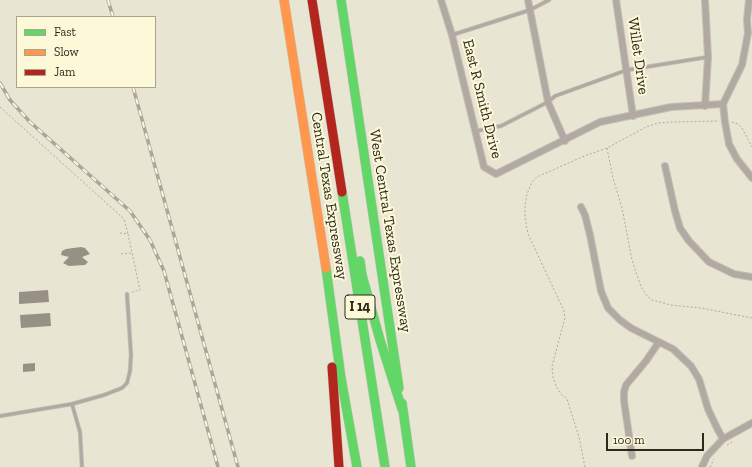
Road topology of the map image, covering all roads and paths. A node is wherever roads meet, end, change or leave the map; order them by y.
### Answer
1 (284, 0) edge
2 (312, 0) edge
3 (341, 0) edge
4 (441, 0) edge
5 (528, 0) edge
6 (549, 0) edge
7 (616, 0) edge
8 (704, 0) edge
9 (749, 0) edge
10 (530, 10) junction
11 (452, 35) junction
12 (708, 57) junction
13 (627, 70) junction
14 (548, 102) junction
15 (723, 104) junction
16 (705, 106) junction
17 (0, 107) edge
18 (633, 116) junction
19 (725, 121) junction
20 (476, 131) junction
21 (565, 141) junction
22 (752, 147) edge
23 (335, 148) junction
24 (607, 148) junction
25 (666, 166) dead end
26 (752, 178) edge
27 (581, 207) dead end
28 (120, 233) dead end
29 (128, 234) junction
30 (132, 253) junction
31 (121, 254) dead end
32 (326, 265) junction
33 (752, 278) edge
34 (127, 294) joint
35 (752, 318) edge
36 (659, 342) junction
37 (72, 404) junction
38 (402, 409) junction
39 (0, 416) edge
40 (752, 423) edge
41 (723, 439) junction
42 (733, 441) dead end
43 (724, 447) dead end
44 (632, 456) dead end
45 (714, 459) dead end
46 (82, 467) edge
47 (340, 467) edge
48 (357, 467) edge
49 (385, 467) edge
50 (411, 467) edge
51 (585, 467) edge
52 (702, 467) edge
53 (710, 467) edge

1 - 32 main road, Central Texas Expressway / I 14
2 - 23 main road, Central Texas Expressway / I 14
3 - 38 main road, West Central Texas Expressway
4 - 11 street, East R Smith Drive
5 - 10 street
6 - 10 lane
7 - 13 street, Willet Drive
8 - 12 street
9 - 15 street
10 - 11 lane
10 - 14 street
11 - 20 street, East R Smith Drive
12 - 13 lane
12 - 16 street
13 - 14 lane
13 - 18 street, Willet Drive
14 - 20 lane
14 - 21 street
15 - 16 street, East R Smith Drive
15 - 19 street
16 - 18 street, East R Smith Drive
17 - 29 path
18 - 21 street, East R Smith Drive
19 - 22 path
19 - 24 path
19 - 26 street
20 - 21 street, East R Smith Drive
23 - 38 main road
23 - 49 main road, Central Texas Expressway / I 14
24 - 35 path
24 - 51 path
25 - 33 street
27 - 36 street
28 - 29 path
29 - 30 path
30 - 31 path
30 - 34 path
32 - 47 main road
32 - 48 main road, Central Texas Expressway / I 14
34 - 37 lane
36 - 41 street
36 - 44 street
37 - 39 lane
37 - 46 lane
38 - 50 main road, West Central Texas Expressway
40 - 41 street
41 - 52 street
42 - 43 path
45 - 53 path

